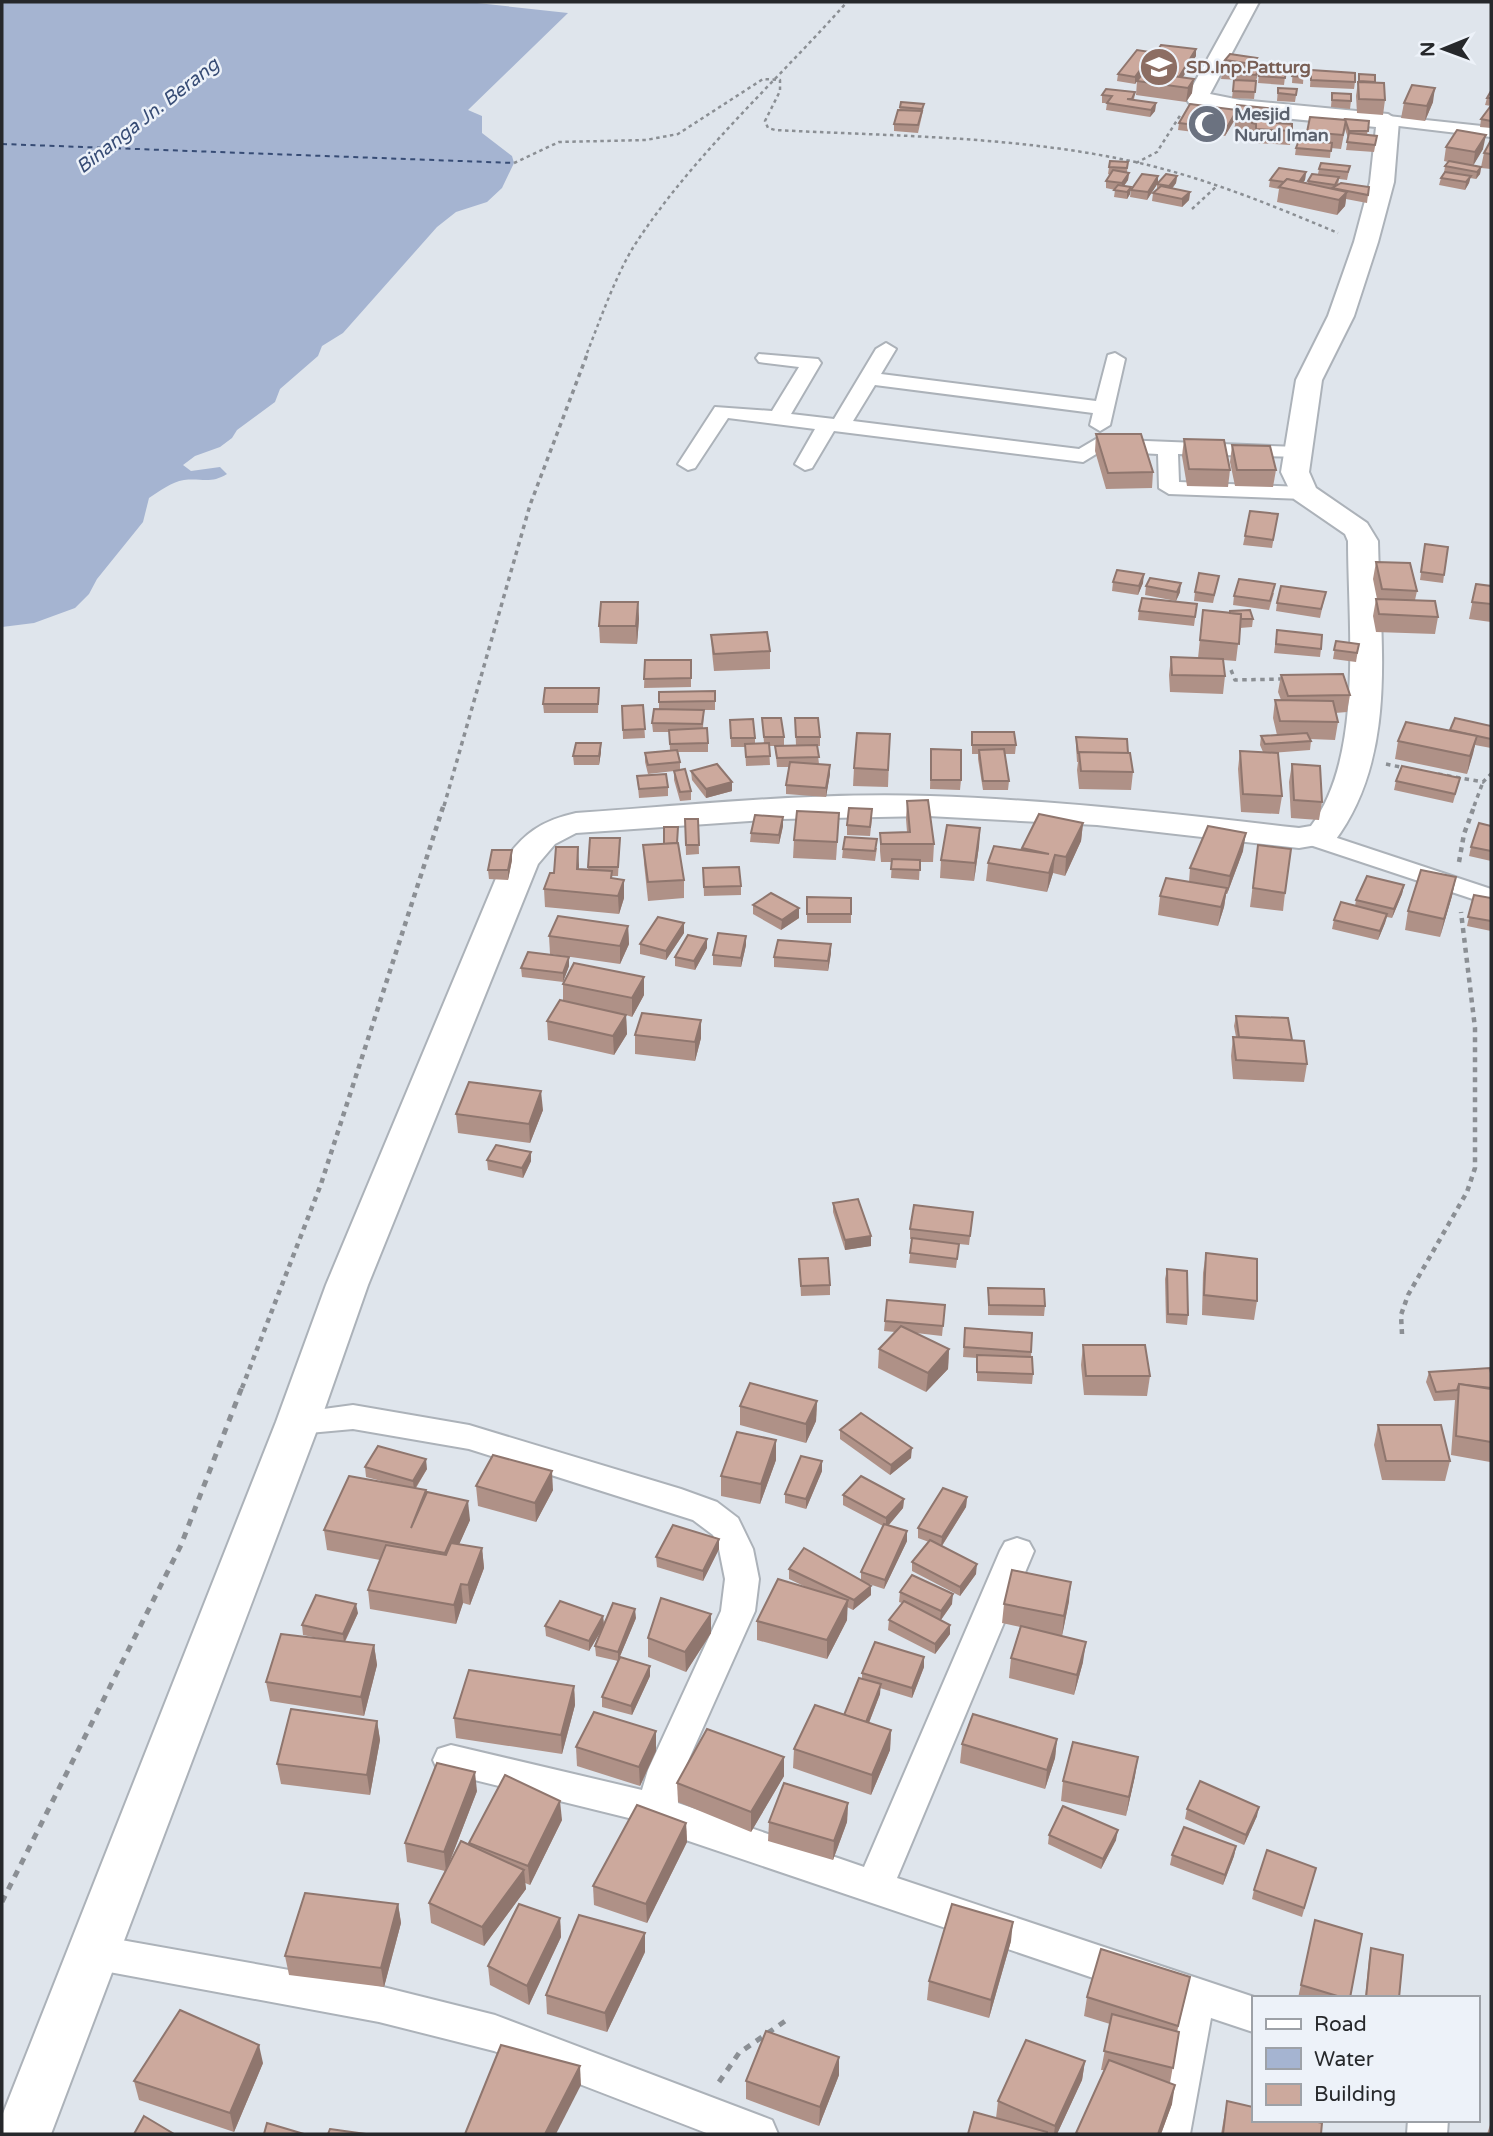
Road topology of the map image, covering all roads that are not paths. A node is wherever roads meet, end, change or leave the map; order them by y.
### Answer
1 (1249, 2) edge
2 (1388, 121) junction
3 (1491, 132) edge
4 (886, 349) dead end
5 (766, 358) dead end
6 (1115, 359) dead end
7 (869, 378) junction
8 (1104, 408) junction
9 (778, 418) junction
10 (834, 425) junction
11 (1096, 445) junction
12 (1168, 448) junction
13 (1298, 453) junction
14 (688, 464) dead end
15 (805, 464) dead end
16 (1304, 493) junction
17 (1313, 838) junction
18 (1491, 897) edge
19 (298, 1422) junction
20 (1017, 1551) dead end
21 (451, 1760) dead end
22 (660, 1810) junction
23 (875, 1885) junction
24 (93, 1952) junction
25 (1195, 1994) junction
26 (1252, 2014) edge
27 (740, 2131) edge
28 (23, 2134) edge
29 (1170, 2134) edge

1 - 2 street
2 - 3 street
2 - 13 street
4 - 7 street
5 - 9 street
6 - 8 street
7 - 8 street
7 - 10 street
8 - 11 street
9 - 10 street
9 - 14 street
10 - 11 street
10 - 15 street
11 - 12 street
12 - 13 street
12 - 16 street
13 - 16 street
16 - 17 street
17 - 18 street
17 - 19 street
19 - 22 street
19 - 24 street
20 - 23 street
21 - 22 street
22 - 23 street
23 - 25 street
24 - 27 street
24 - 28 street
25 - 26 street
25 - 29 street

